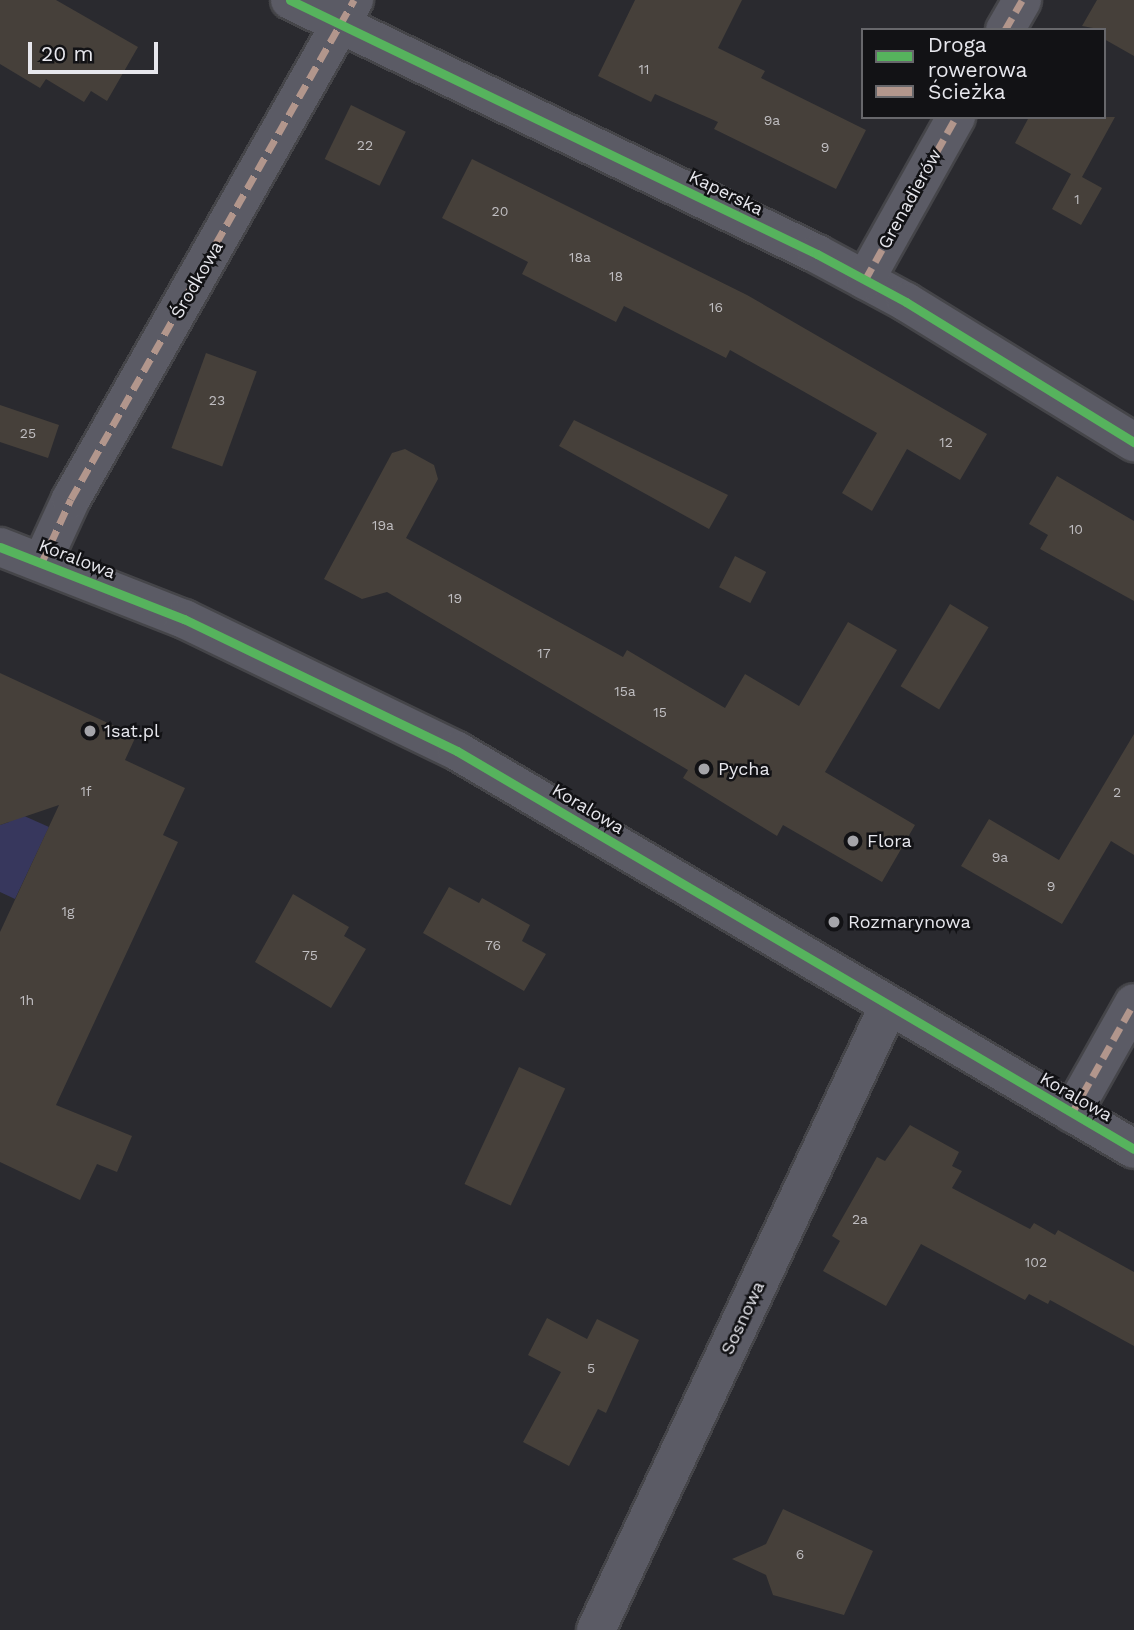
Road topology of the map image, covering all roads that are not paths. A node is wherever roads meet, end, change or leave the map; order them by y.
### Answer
1 (290, 0) edge
2 (1022, 0) edge
3 (348, 11) edge
4 (1006, 28) edge
5 (955, 119) edge
6 (865, 280) junction
7 (1134, 442) edge
8 (0, 547) edge
9 (43, 562) junction
10 (1134, 1003) edge
11 (889, 1005) junction
12 (1072, 1113) junction
13 (1134, 1149) edge
14 (596, 1630) edge

1 - 3 street, Kaperska
2 - 4 street
3 - 6 street, Kaperska
3 - 9 street, Środkowa
5 - 6 street, Grenadierów
6 - 7 street, Kaperska
8 - 9 street, Koralowa
9 - 11 street, Koralowa
10 - 12 street
11 - 12 street, Koralowa
11 - 14 street, Sosnowa
12 - 13 street, Koralowa

